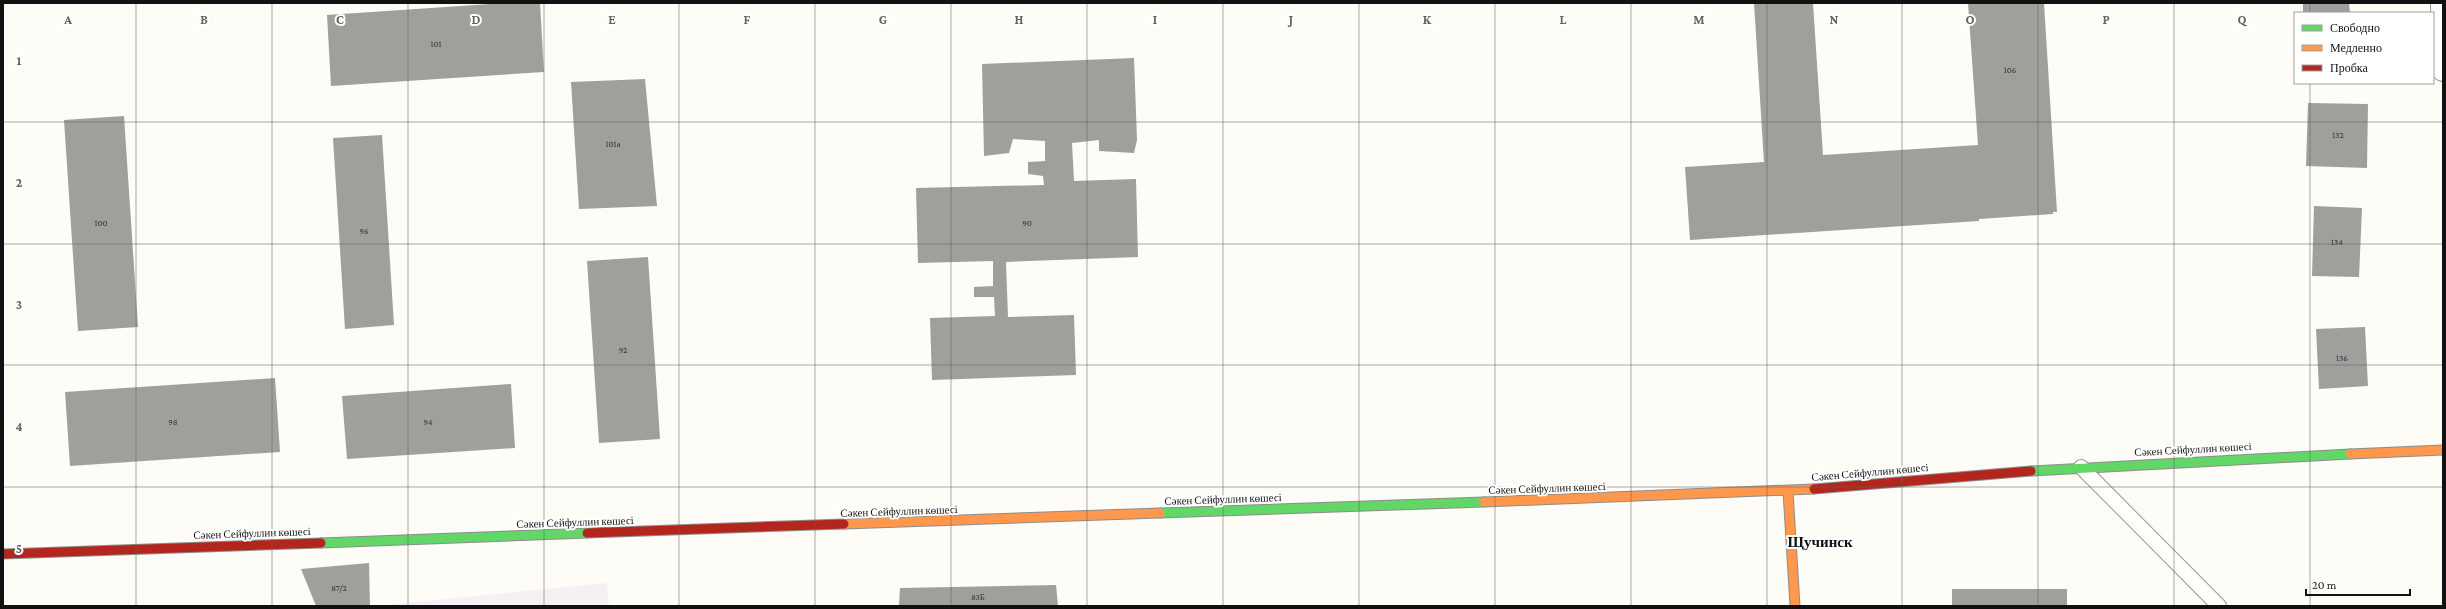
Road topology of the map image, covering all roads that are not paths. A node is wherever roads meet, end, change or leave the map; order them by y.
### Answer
1 (2442, 3) edge
2 (2443, 70) edge
3 (2443, 450) edge
4 (2080, 466) junction
5 (1788, 491) junction
6 (3, 554) edge
7 (1795, 606) edge
8 (2220, 606) edge

1 - 2 street
3 - 4 street, Сәкен Сейфуллин көшесі
4 - 5 street, Сәкен Сейфуллин көшесі
4 - 8 lane
5 - 6 street, Сәкен Сейфуллин көшесі
5 - 7 street

